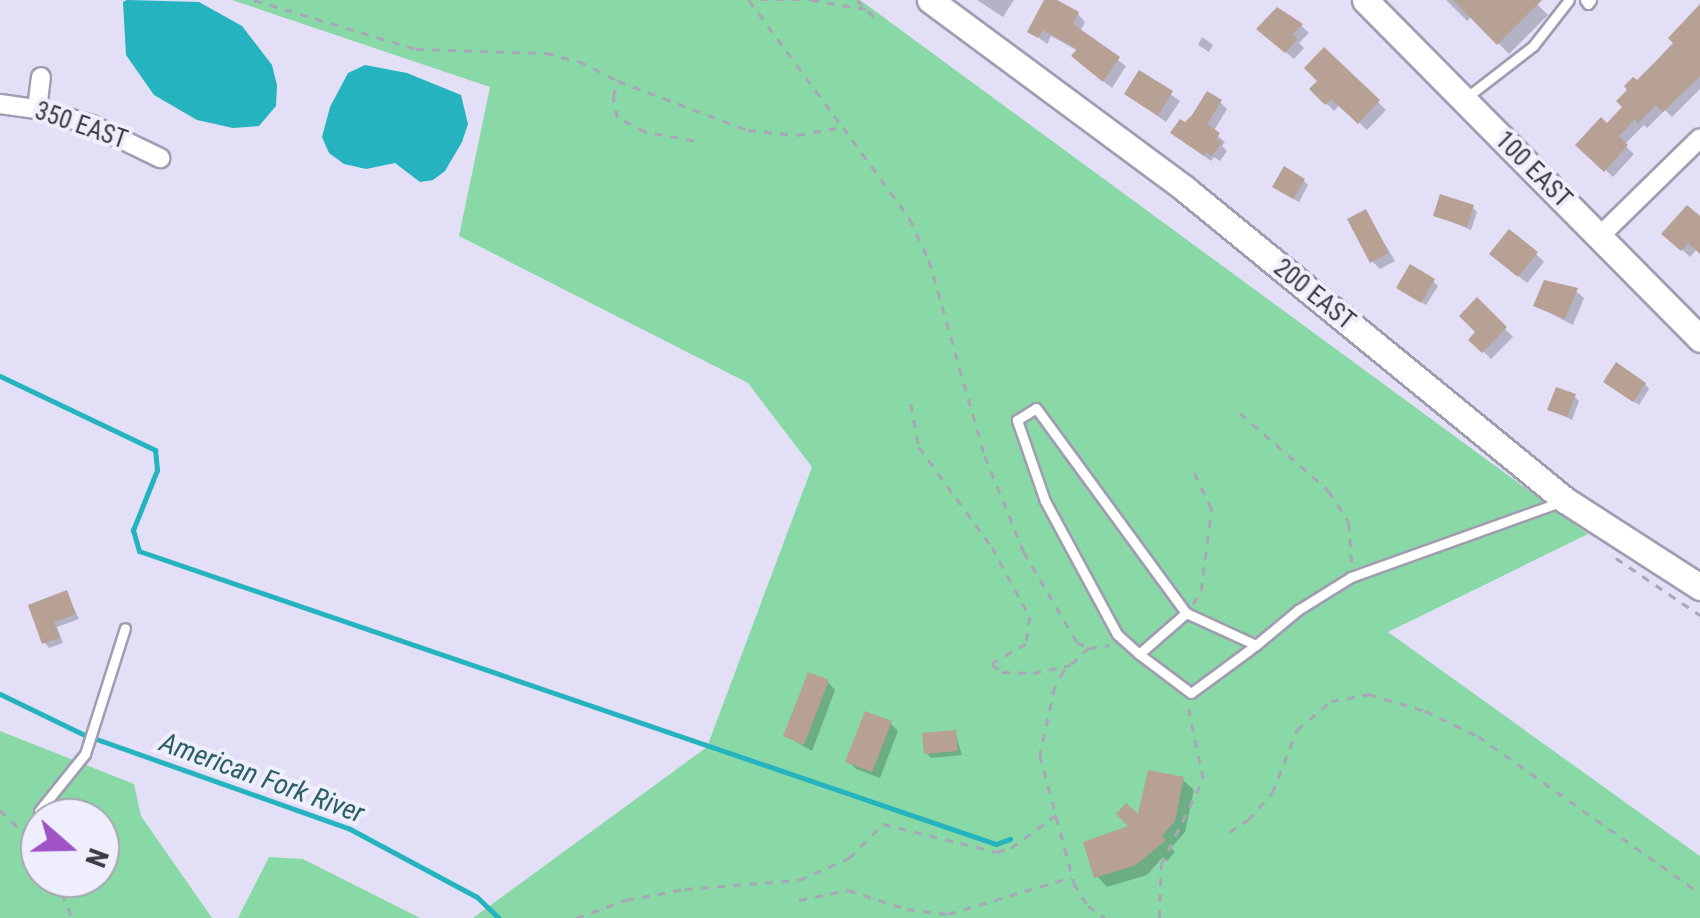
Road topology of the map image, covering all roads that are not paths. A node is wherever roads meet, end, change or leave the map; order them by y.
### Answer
1 (930, 0) edge
2 (1365, 0) edge
3 (1569, 0) edge
4 (41, 77) dead end
5 (1464, 100) junction
6 (0, 104) edge
7 (37, 109) junction
8 (1700, 138) edge
9 (160, 158) dead end
10 (1600, 238) junction
11 (1700, 339) edge
12 (1565, 500) junction
13 (1700, 587) edge
14 (1186, 612) junction
15 (125, 628) dead end
16 (1256, 644) junction
17 (1139, 654) junction
18 (49, 798) edge

1 - 12 street, 200 EAST
2 - 5 street, 100 EAST
3 - 5 lane
4 - 7 street
5 - 10 street, 100 EAST
6 - 7 street, 350 EAST
7 - 9 street, 350 EAST
8 - 10 street
10 - 11 street, 100 EAST
12 - 13 street, 200 EAST
12 - 16 lane
14 - 16 lane
14 - 17 lane
14 - 17 lane
15 - 18 lane
16 - 17 lane

